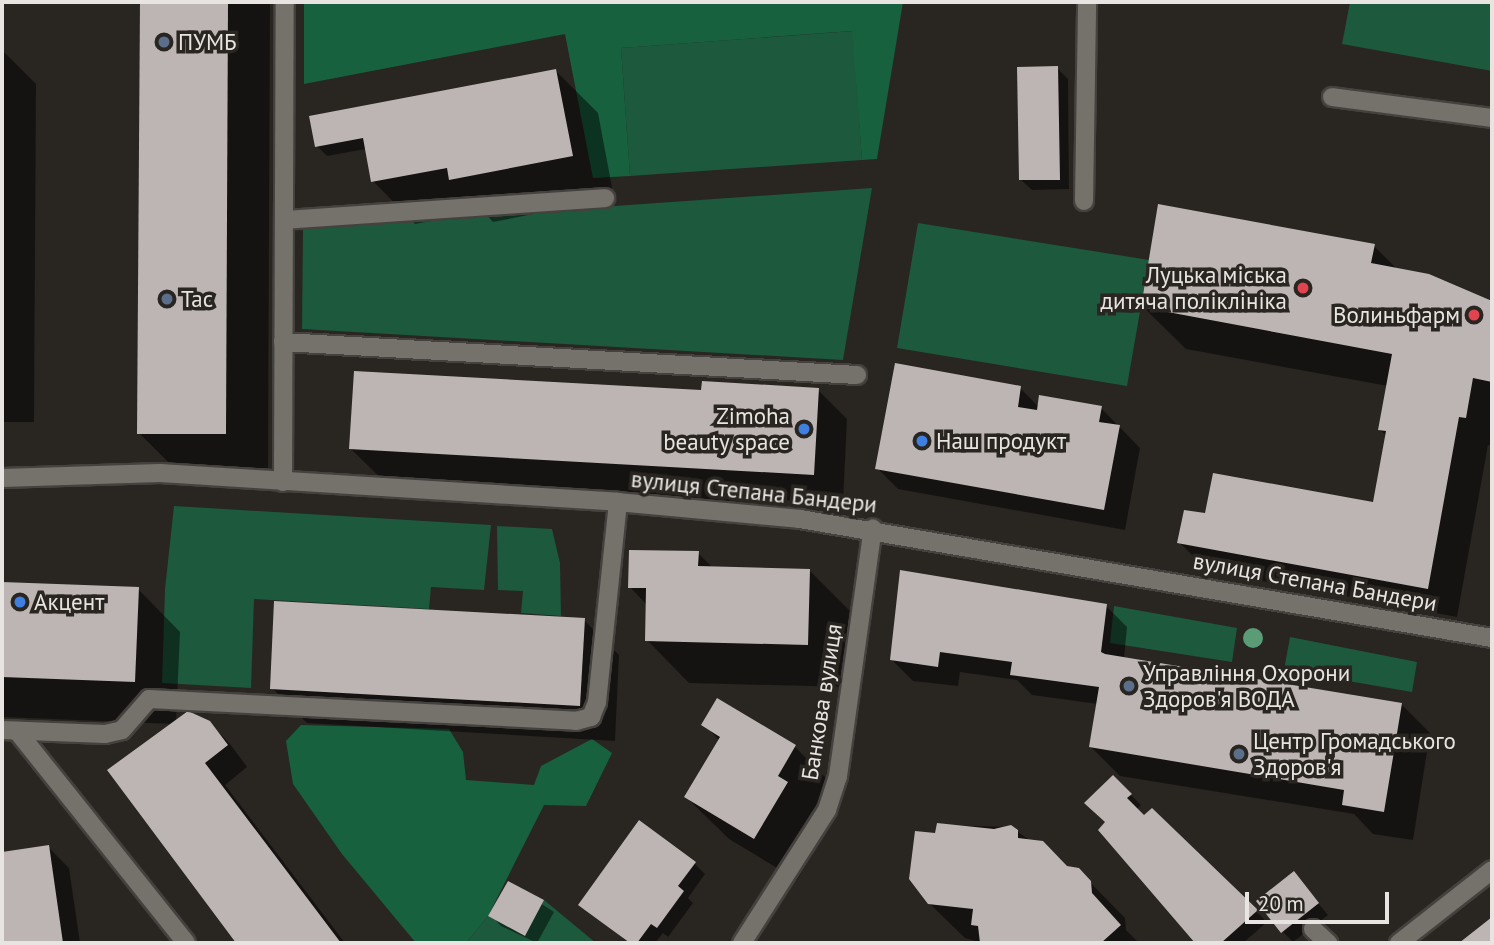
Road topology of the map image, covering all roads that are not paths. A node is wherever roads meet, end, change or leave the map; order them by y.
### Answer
1 (285, 2) edge
2 (1087, 2) edge
3 (1332, 97) dead end
4 (1492, 118) edge
5 (605, 198) dead end
6 (1084, 201) dead end
7 (284, 220) junction
8 (283, 342) junction
9 (858, 375) dead end
10 (2, 478) edge
11 (283, 482) junction
12 (618, 502) junction
13 (873, 528) junction
14 (1492, 637) edge
15 (10, 730) edge
16 (1492, 870) edge
17 (1313, 929) dead end
18 (187, 943) edge
19 (742, 943) edge
20 (1328, 943) edge
21 (1399, 943) edge

1 - 7 street
2 - 6 street
3 - 4 street
5 - 7 street
7 - 8 street
8 - 9 street
8 - 11 street
10 - 11 street, вулиця Степана Бандери
11 - 12 street, вулиця Степана Бандери
12 - 13 street, вулиця Степана Бандери
12 - 15 street
13 - 14 street, вулиця Степана Бандери
13 - 19 street, Банкова вулиця
15 - 18 street
16 - 21 street
17 - 20 street

